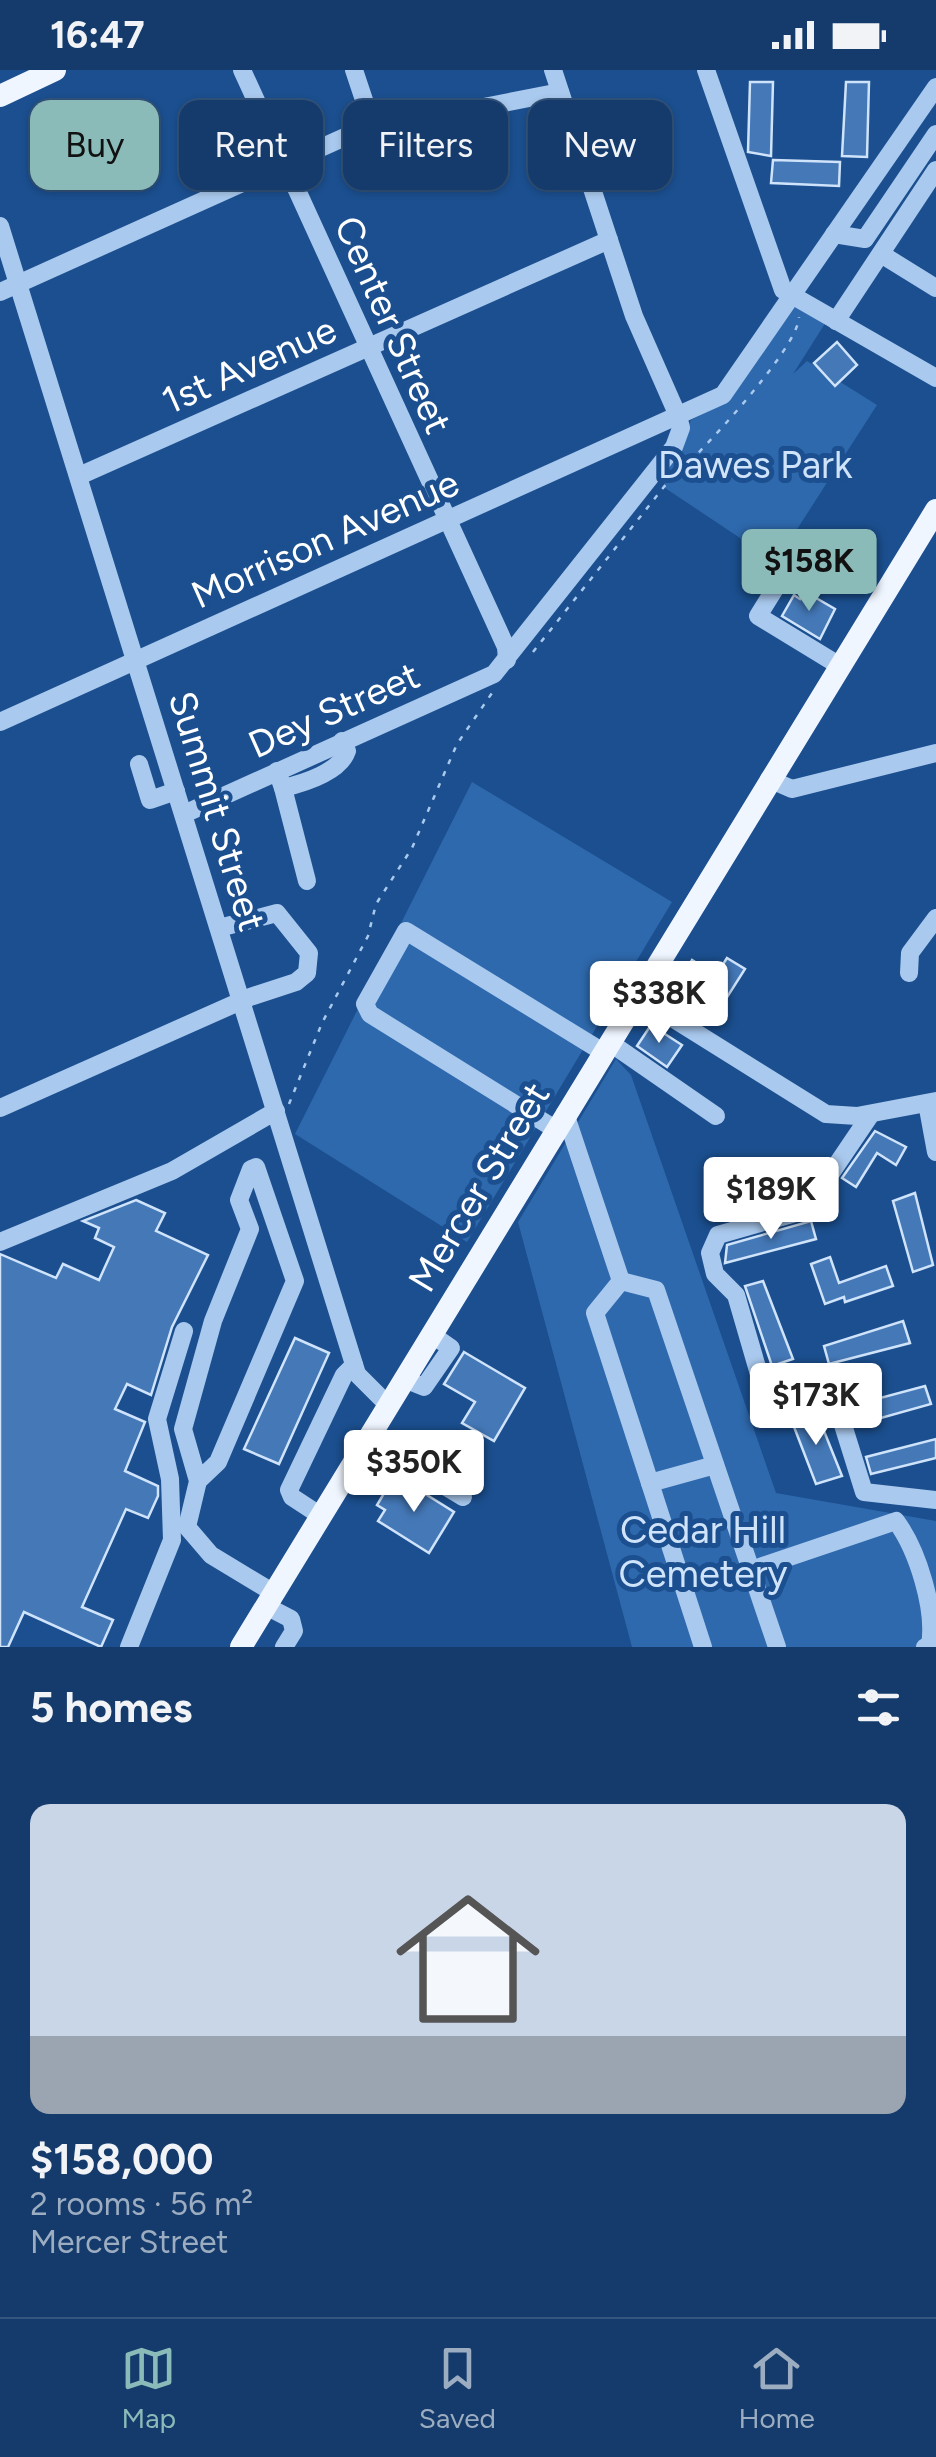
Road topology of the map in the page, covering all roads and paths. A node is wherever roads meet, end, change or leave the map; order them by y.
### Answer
1 (56, 70) edge
2 (242, 70) edge
3 (354, 70) edge
4 (552, 70) edge
5 (706, 70) edge
6 (936, 87) edge
7 (560, 92) junction
8 (0, 96) edge
9 (256, 100) edge
10 (364, 100) edge
11 (508, 102) edge
12 (936, 134) edge
13 (936, 170) edge
14 (227, 190) edge
15 (297, 190) edge
16 (0, 226) edge
17 (834, 234) junction
18 (609, 240) junction
19 (880, 254) junction
20 (19, 284) junction
21 (936, 288) edge
22 (0, 292) edge
23 (795, 304) junction
24 (836, 320) junction
25 (367, 348) junction
26 (933, 369) edge
27 (678, 416) junction
28 (79, 476) junction
29 (936, 510) edge
30 (446, 521) junction
31 (929, 537) edge
32 (781, 580) dead end
33 (527, 658) dead end
34 (136, 660) junction
35 (507, 660) junction
36 (840, 666) junction
37 (496, 689) dead end
38 (0, 722) edge
39 (936, 752) edge
40 (138, 764) dead end
41 (769, 779) junction
42 (280, 780) junction
43 (176, 791) junction
44 (184, 814) junction
45 (307, 881) dead end
46 (936, 918) edge
47 (219, 928) junction
48 (909, 973) dead end
49 (637, 996) junction
50 (242, 1002) junction
51 (606, 1047) junction
52 (932, 1102) edge
53 (0, 1108) edge
54 (871, 1114) junction
55 (716, 1116) dead end
56 (277, 1117) junction
57 (560, 1121) junction
58 (936, 1152) edge
59 (0, 1242) edge
60 (621, 1281) junction
61 (184, 1331) dead end
62 (354, 1365) junction
63 (388, 1405) junction
64 (367, 1439) junction
65 (715, 1465) junction
66 (198, 1482) junction
67 (650, 1483) junction
68 (463, 1497) dead end
69 (936, 1500) edge
70 (320, 1516) junction
71 (751, 1570) junction
72 (270, 1600) junction
73 (129, 1647) edge
74 (241, 1647) edge
75 (284, 1647) edge
76 (703, 1647) edge
77 (777, 1647) edge
78 (925, 1647) edge

1 - 8 main road
2 - 9 street, Center Street
3 - 10 street
4 - 7 street
5 - 23 street
6 - 17 street, Morrison Avenue
7 - 11 street
7 - 18 street
12 - 17 street
13 - 19 street
14 - 20 street
15 - 25 street, Center Street
16 - 20 street, Summit Street
17 - 23 street, Morrison Avenue
18 - 25 street, 1st Avenue
18 - 27 street
19 - 21 street
19 - 24 street
20 - 22 street
20 - 28 street, Summit Street
23 - 24 street
23 - 27 street, Morrison Avenue
23 - 33 path
24 - 26 street
25 - 28 street, 1st Avenue
25 - 30 street, Center Street
27 - 30 street, Morrison Avenue
27 - 35 street, Dey Street
28 - 34 street, Summit Street
29 - 31 main road, Mercer Street
30 - 34 street, Morrison Avenue
30 - 35 street, Center Street
31 - 36 main road, Mercer Street
32 - 36 street
34 - 38 street, Morrison Avenue
34 - 43 street, Summit Street
35 - 42 street, Dey Street
36 - 41 main road, Mercer Street
37 - 56 path
39 - 41 street
40 - 43 street
41 - 49 main road, Mercer Street
42 - 44 street, Dey Street
42 - 45 street
43 - 44 street, Summit Street
44 - 47 street, Summit Street
46 - 48 street
47 - 50 street, Summit Street
47 - 50 street
49 - 51 main road, Mercer Street
49 - 54 street
50 - 53 street
50 - 56 street, Summit Street
51 - 55 street
51 - 57 main road, Mercer Street
51 - 57 street
52 - 54 street
52 - 58 street
54 - 69 street
56 - 59 street
56 - 62 street, Summit Street
57 - 60 street
57 - 63 main road, Mercer Street
60 - 65 street
60 - 67 street
61 - 73 street
62 - 63 street, Summit Street
62 - 70 street
63 - 64 main road, Mercer Street
64 - 68 street
64 - 70 main road, Mercer Street
65 - 67 street
65 - 71 street
66 - 66 street
66 - 72 street
67 - 76 street
70 - 72 main road, Mercer Street
71 - 77 street
71 - 78 street
72 - 74 main road, Mercer Street
72 - 75 street

